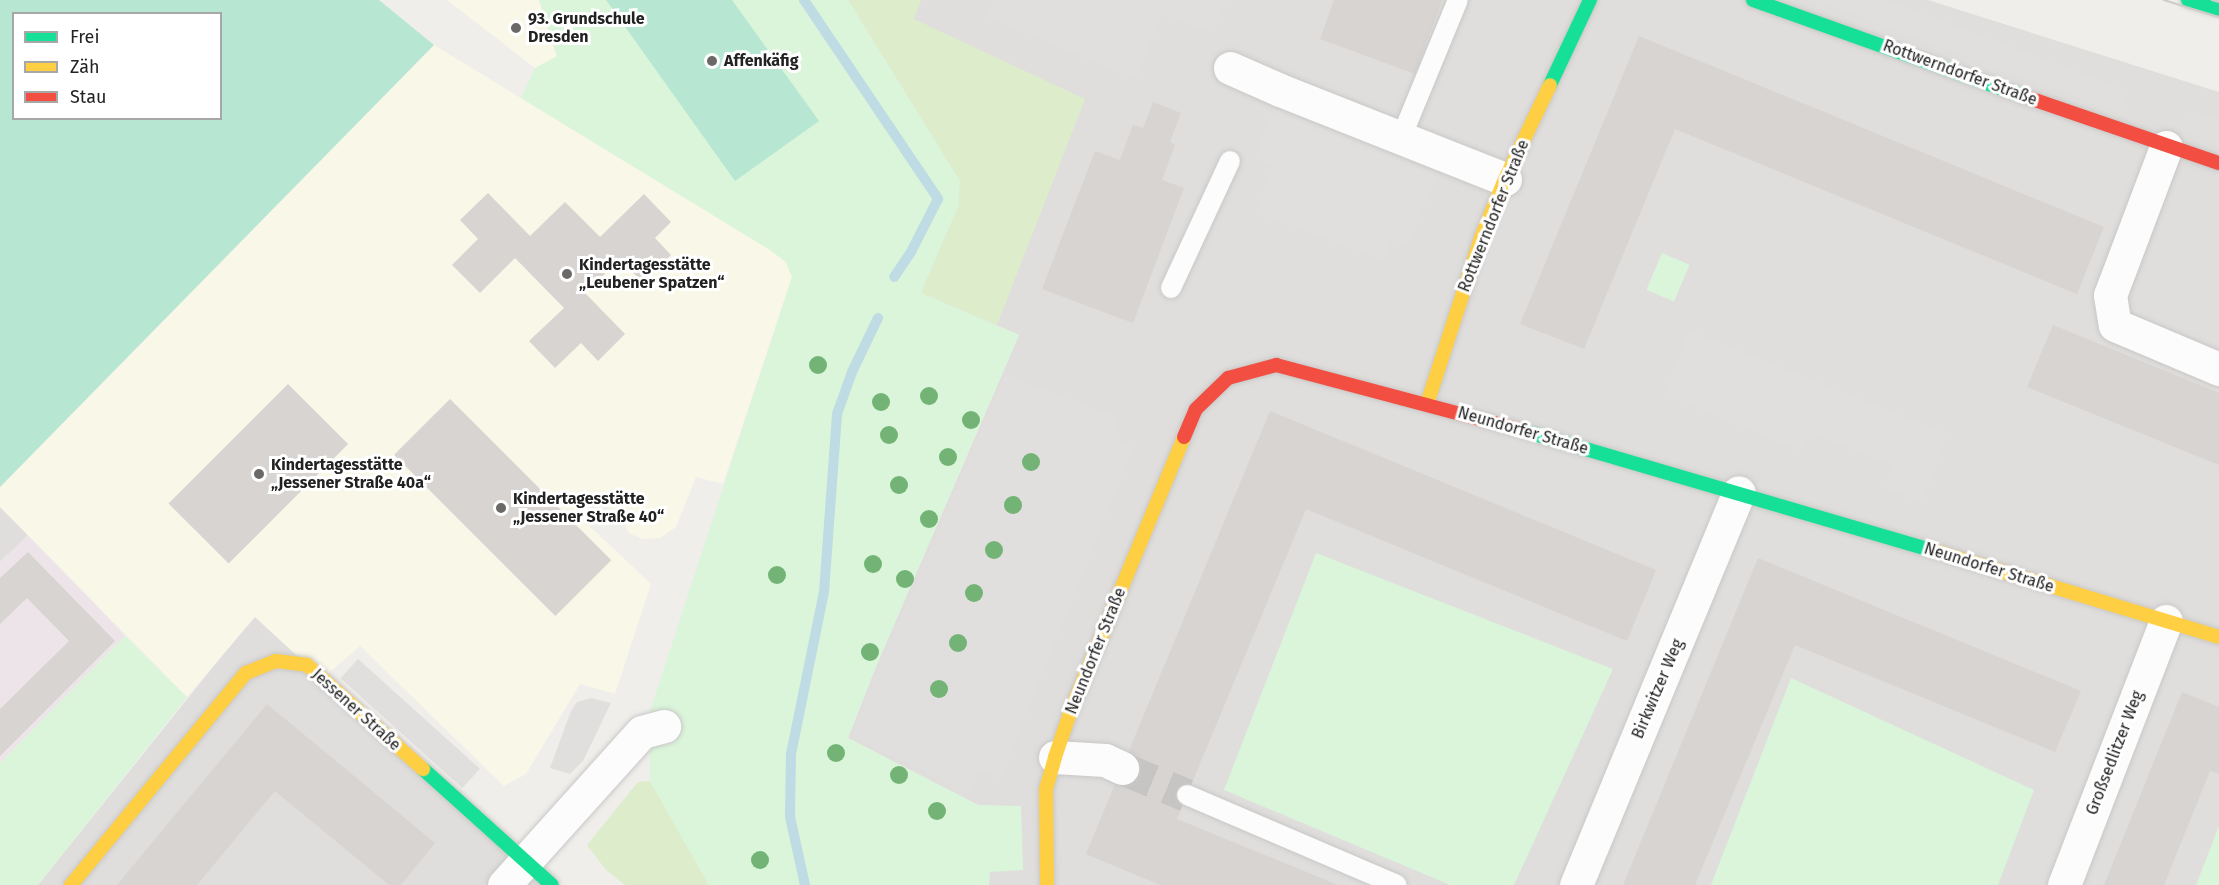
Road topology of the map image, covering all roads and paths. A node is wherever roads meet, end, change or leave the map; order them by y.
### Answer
1 (1458, 0) edge
2 (1590, 0) edge
3 (1753, 0) edge
4 (2188, 0) edge
5 (2219, 9) edge
6 (1230, 68) dead end
7 (1401, 138) junction
8 (2166, 147) junction
9 (1230, 161) dead end
10 (2219, 163) edge
11 (1505, 179) junction
12 (1171, 288) dead end
13 (2219, 369) edge
14 (1426, 404) junction
15 (1740, 492) junction
16 (2166, 621) junction
17 (2219, 637) edge
18 (664, 726) dead end
19 (1055, 758) junction
20 (1122, 768) tunnel mouth
21 (1187, 795) tunnel mouth
22 (513, 873) edge
23 (71, 885) edge
24 (552, 885) edge
25 (1047, 885) edge
26 (1397, 885) edge
27 (1576, 885) edge
28 (2064, 885) edge

1 - 7 lane
2 - 11 street, Rottwerndorfer Straße
3 - 8 street, Rottwerndorfer Straße
4 - 5 street
6 - 7 street
7 - 11 street
8 - 10 street, Rottwerndorfer Straße
8 - 13 street
9 - 12 lane
11 - 14 street, Rottwerndorfer Straße
14 - 15 street, Neundorfer Straße
14 - 19 street, Neundorfer Straße
15 - 16 street, Neundorfer Straße
15 - 27 street, Birkwitzer Weg
16 - 17 street, Neundorfer Straße
16 - 28 street, Großsedlitzer Weg
18 - 22 street
19 - 20 street
19 - 25 street, Neundorfer Straße
21 - 26 lane
22 - 23 street, Jessener Straße
22 - 24 street, Jessener Straße

